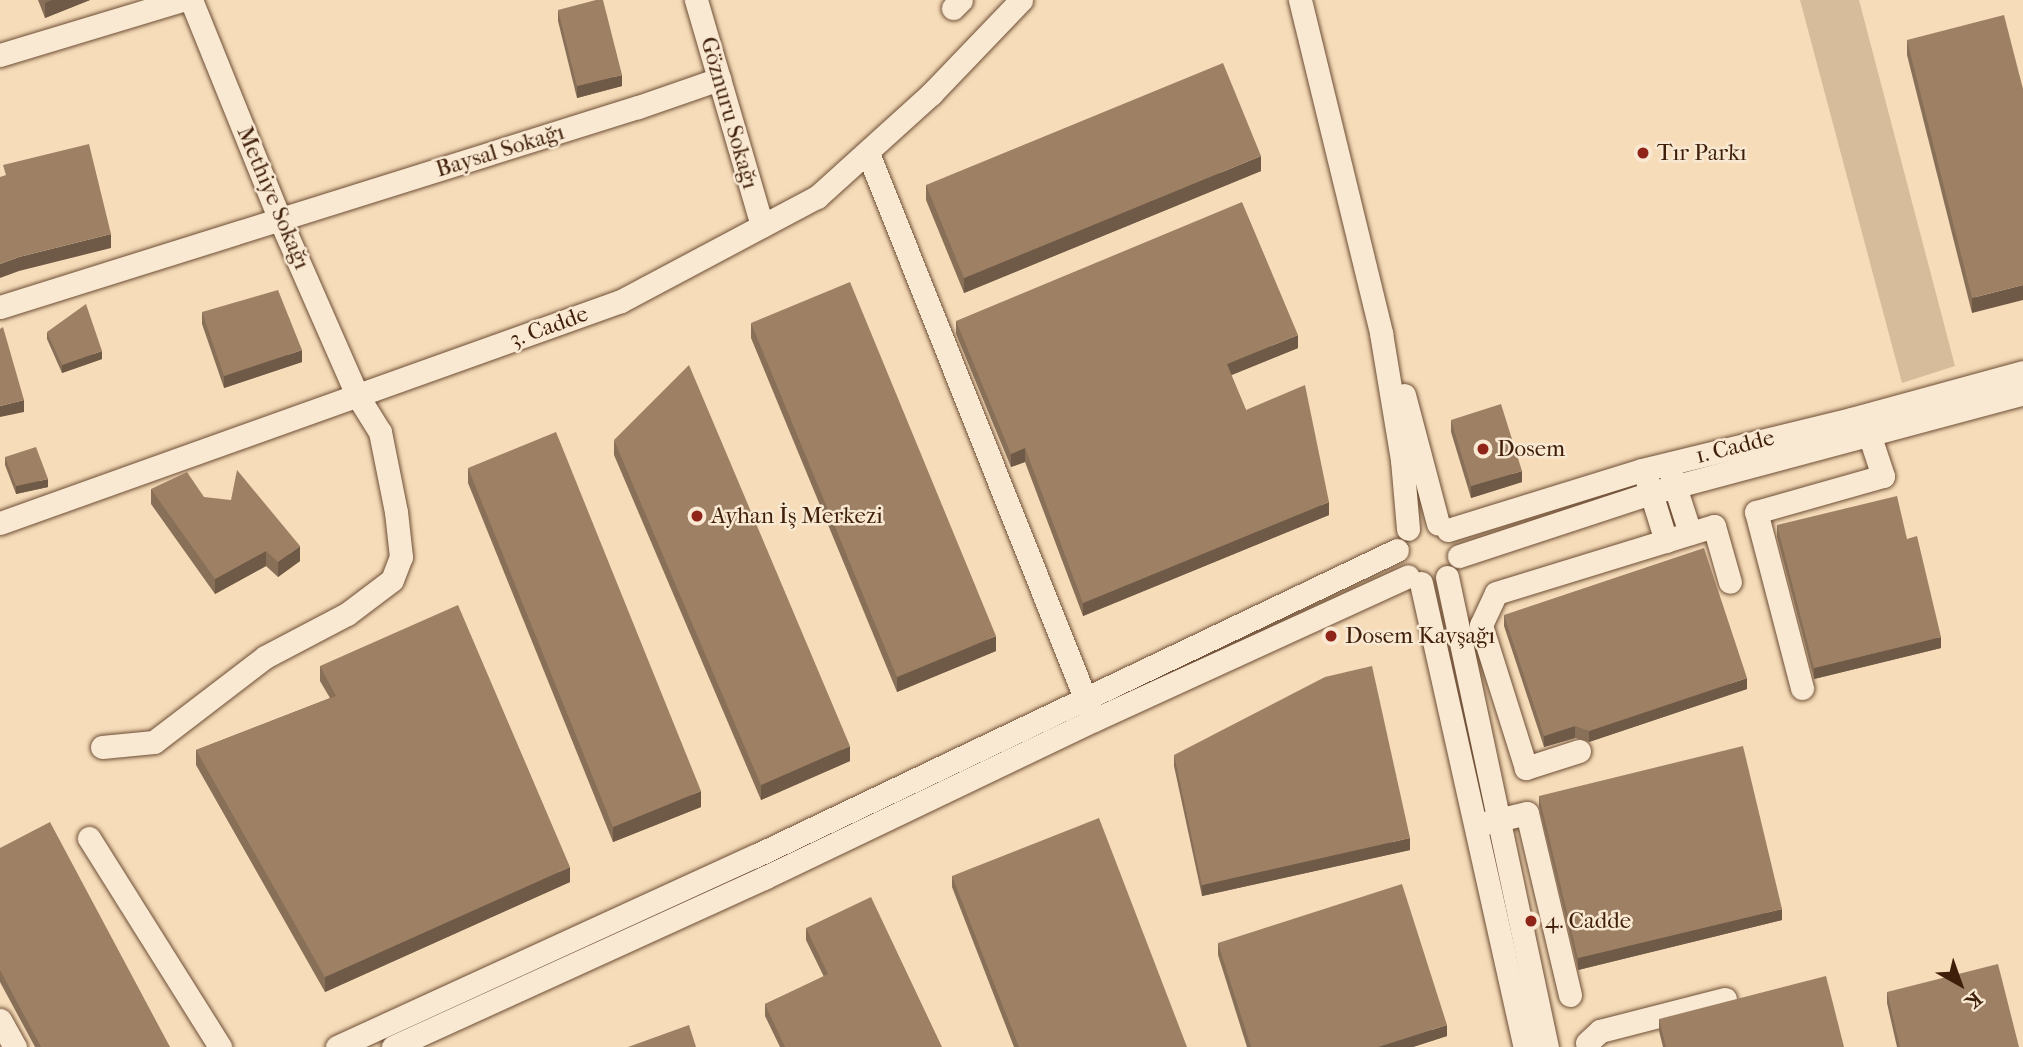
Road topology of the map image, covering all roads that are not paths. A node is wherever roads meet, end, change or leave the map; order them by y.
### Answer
1 (182, 0) edge
2 (191, 0) edge
3 (696, 0) edge
4 (1021, 0) edge
5 (1300, 0) edge
6 (0, 55) edge
7 (719, 79) junction
8 (868, 153) junction
9 (281, 220) junction
10 (762, 226) junction
11 (0, 307) edge
12 (1381, 333) junction
13 (2023, 372) edge
14 (2023, 393) edge
15 (358, 396) junction
16 (1866, 425) junction
17 (1668, 464) junction
18 (1644, 470) junction
19 (1675, 486) junction
20 (1651, 493) junction
21 (0, 523) edge
22 (1443, 527) junction
23 (1408, 529) junction
24 (1690, 533) junction
25 (1665, 541) junction
26 (1397, 550) junction
27 (1459, 556) junction
28 (1447, 577) junction
29 (1415, 580) junction
30 (1730, 582) dead end
31 (1802, 688) dead end
32 (1090, 710) junction
33 (102, 747) dead end
34 (1579, 751) dead end
35 (1499, 820) junction
36 (1475, 825) junction
37 (89, 838) dead end
38 (1570, 995) dead end
39 (1725, 999) edge
40 (0, 1020) edge
41 (1582, 1046) edge
42 (15, 1047) edge
43 (220, 1047) edge
44 (337, 1047) edge
45 (393, 1047) edge
46 (1525, 1047) edge
47 (1547, 1047) edge

1 - 6 street
2 - 9 street, Methiye Sokağı
3 - 7 street, Göznuru Sokağı
4 - 8 street, 3. Cadde
5 - 12 street
7 - 9 street, Baysal Sokağı
7 - 10 street, Göznuru Sokağı
8 - 10 street, 3. Cadde
8 - 32 street
9 - 11 street, Baysal Sokağı
9 - 15 street, Methiye Sokağı
10 - 15 street, 3. Cadde
12 - 22 street
12 - 23 street
13 - 16 street, 1. Cadde
14 - 16 street, 1. Cadde
15 - 21 street, 3. Cadde
15 - 33 street, Methiye Sokağı
16 - 17 street, 1. Cadde
16 - 19 street, 1. Cadde
16 - 31 street
17 - 18 street, 1. Cadde
17 - 19 street
18 - 20 street
18 - 22 street, 1. Cadde
19 - 20 street, 1. Cadde
19 - 24 street
20 - 25 street
20 - 27 street, 1. Cadde
22 - 23 street
22 - 27 street
23 - 26 street
24 - 25 street
24 - 30 street
25 - 34 street
26 - 29 street
26 - 32 street
27 - 28 street
28 - 29 street
28 - 35 street
29 - 32 street
29 - 36 street
32 - 44 street
32 - 45 street
35 - 36 street
35 - 38 street
35 - 47 street
36 - 46 street
37 - 43 street
39 - 41 street
40 - 42 street

